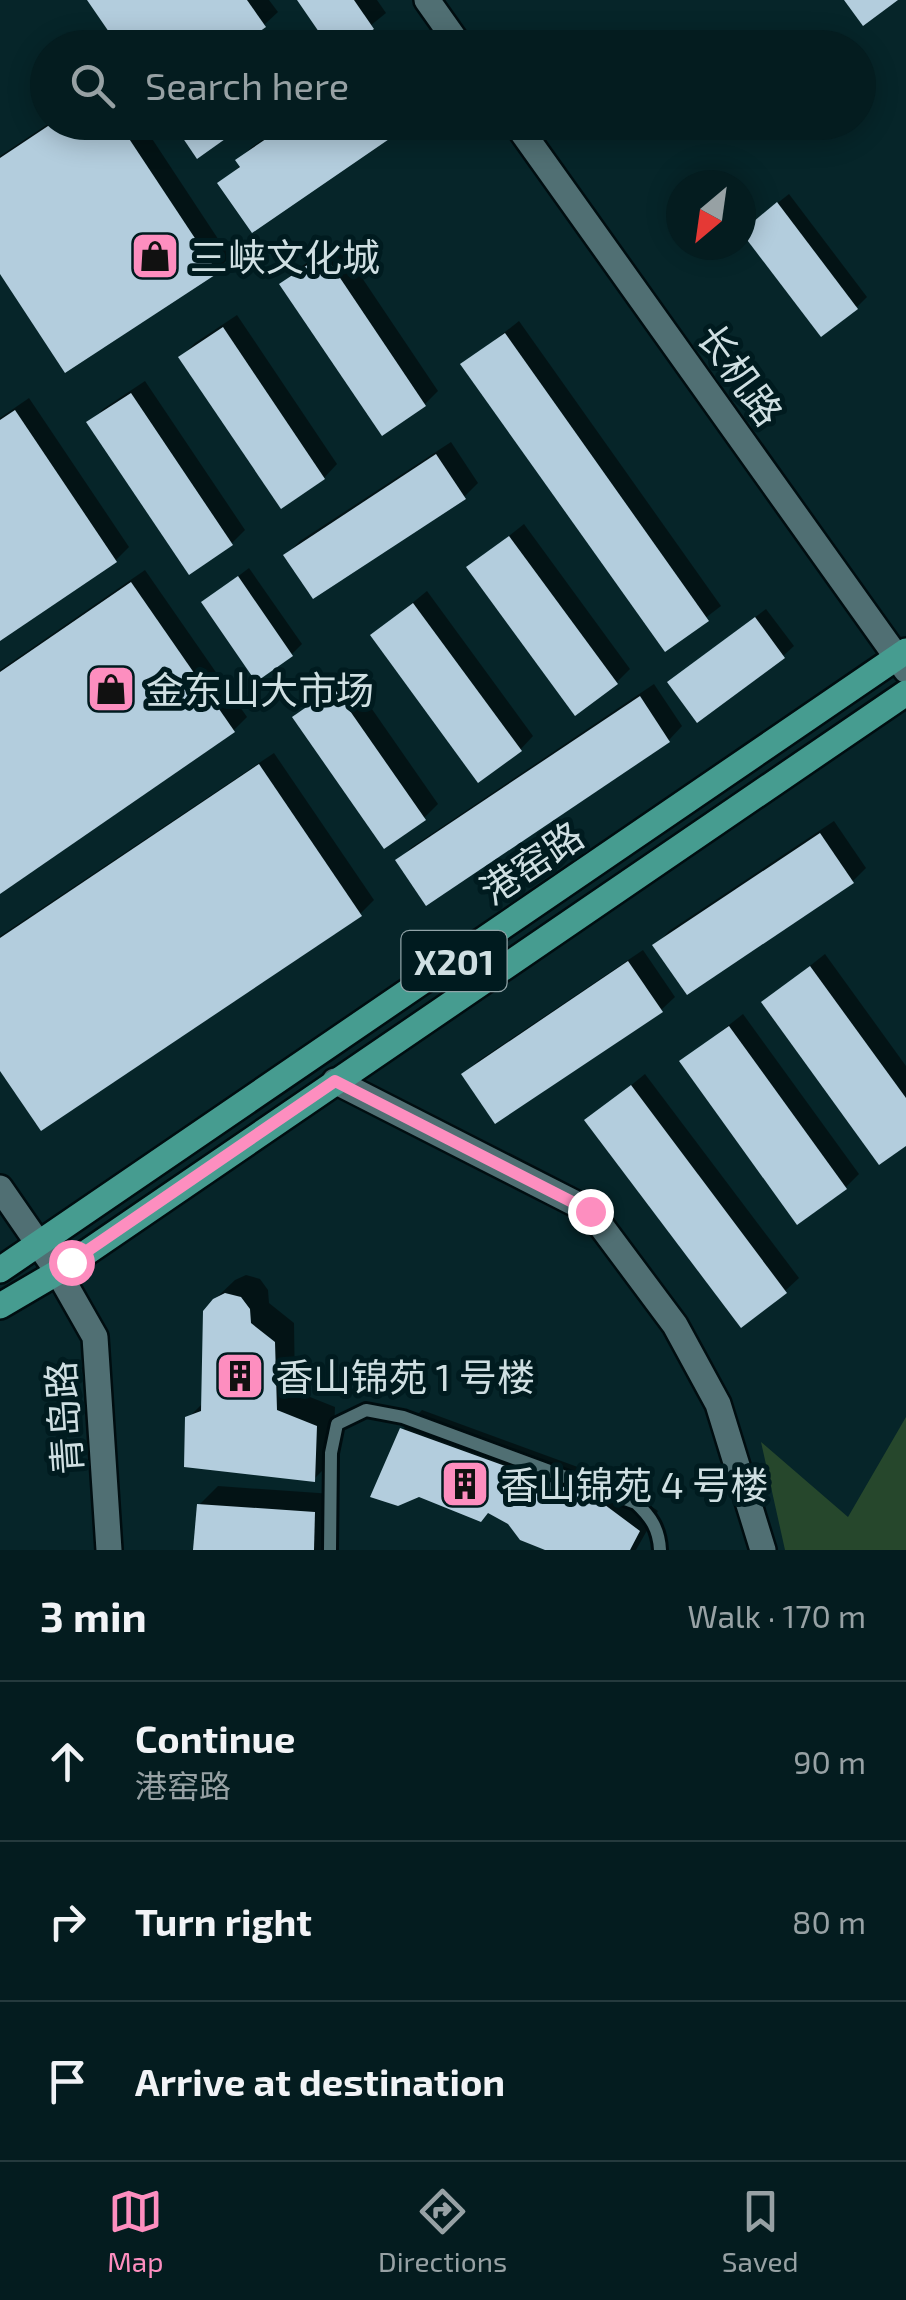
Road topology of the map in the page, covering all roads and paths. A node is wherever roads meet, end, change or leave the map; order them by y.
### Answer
1 (427, 0) edge
2 (448, 30) edge
3 (528, 140) edge
4 (903, 659) edge
5 (906, 692) edge
6 (335, 1081) junction
7 (0, 1188) edge
8 (39, 1246) junction
9 (0, 1270) edge
10 (58, 1272) junction
11 (0, 1306) edge
12 (109, 1550) edge
13 (330, 1550) edge
14 (660, 1550) edge
15 (763, 1550) edge

1 - 2 street
3 - 4 street, 长机路
4 - 8 main road, 港窑路 / X201
5 - 6 main road, 港窑路 / X201
6 - 10 main road, 港窑路 / X201
6 - 15 street
7 - 8 street, 青岛路
8 - 9 main road, 港窑路 / X201
8 - 10 street, 青岛路
10 - 11 main road, 港窑路 / X201
10 - 12 street, 青岛路
13 - 14 lane

